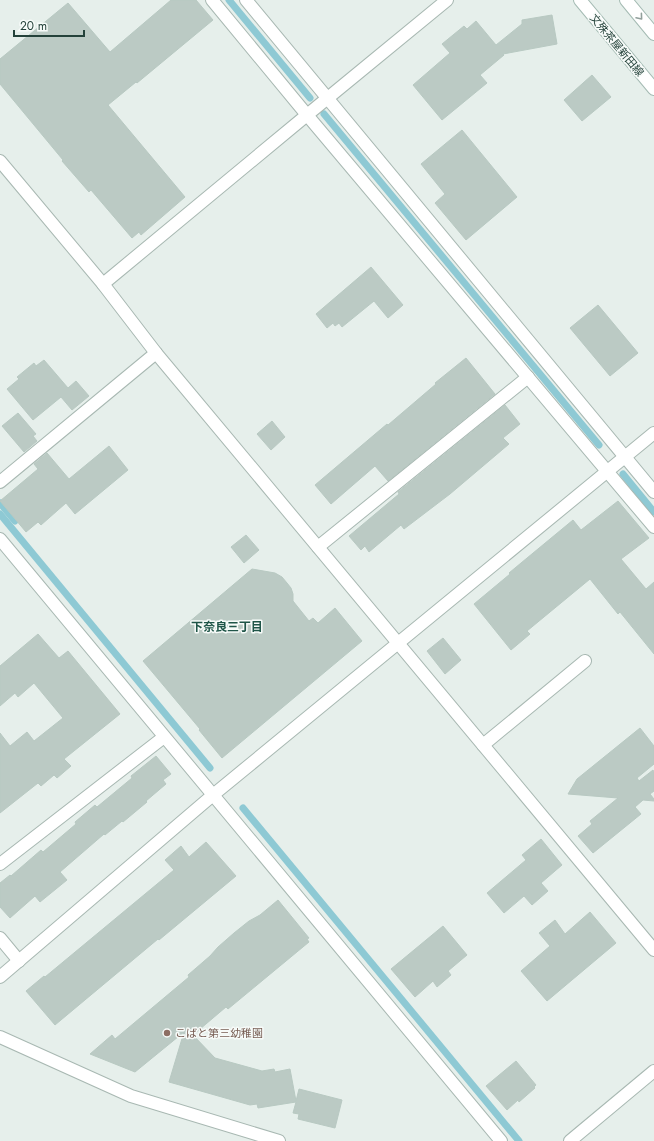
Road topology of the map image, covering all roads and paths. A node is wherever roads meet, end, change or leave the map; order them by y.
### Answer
1 (212, 0) edge
2 (246, 0) edge
3 (447, 0) edge
4 (580, 0) edge
5 (626, 0) edge
6 (654, 34) edge
7 (654, 90) edge
8 (327, 98) junction
9 (306, 115) junction
10 (0, 161) edge
11 (103, 284) junction
12 (156, 353) junction
13 (528, 377) junction
14 (654, 433) edge
15 (625, 456) junction
16 (608, 471) junction
17 (0, 482) edge
18 (654, 492) edge
19 (654, 527) edge
20 (0, 539) edge
21 (318, 547) junction
22 (398, 643) junction
23 (585, 661) dead end
24 (164, 737) junction
25 (483, 745) junction
26 (213, 795) junction
27 (0, 864) edge
28 (0, 938) edge
29 (654, 950) edge
30 (19, 961) junction
31 (0, 977) edge
32 (0, 1037) edge
33 (654, 1071) edge
34 (279, 1141) edge
35 (501, 1141) edge
36 (570, 1141) edge

1 - 9 street
2 - 8 street
3 - 8 street
4 - 7 street, 文殊茶屋新田線
5 -> 6 street
8 - 9 street
8 - 15 street
9 - 11 street
9 - 13 street
10 - 11 street
11 - 12 street
12 - 17 street
12 - 21 street
13 - 16 street
13 - 21 street
14 - 15 street
15 - 16 street
15 - 18 street
16 - 19 street
16 - 22 street
20 - 24 street
21 - 22 street
22 - 25 street
22 - 26 street
23 - 25 street
24 - 26 street
24 - 27 street
25 - 29 street
26 - 30 street
26 - 35 street
28 - 30 street
30 - 31 street
32 - 34 street
33 - 36 street

